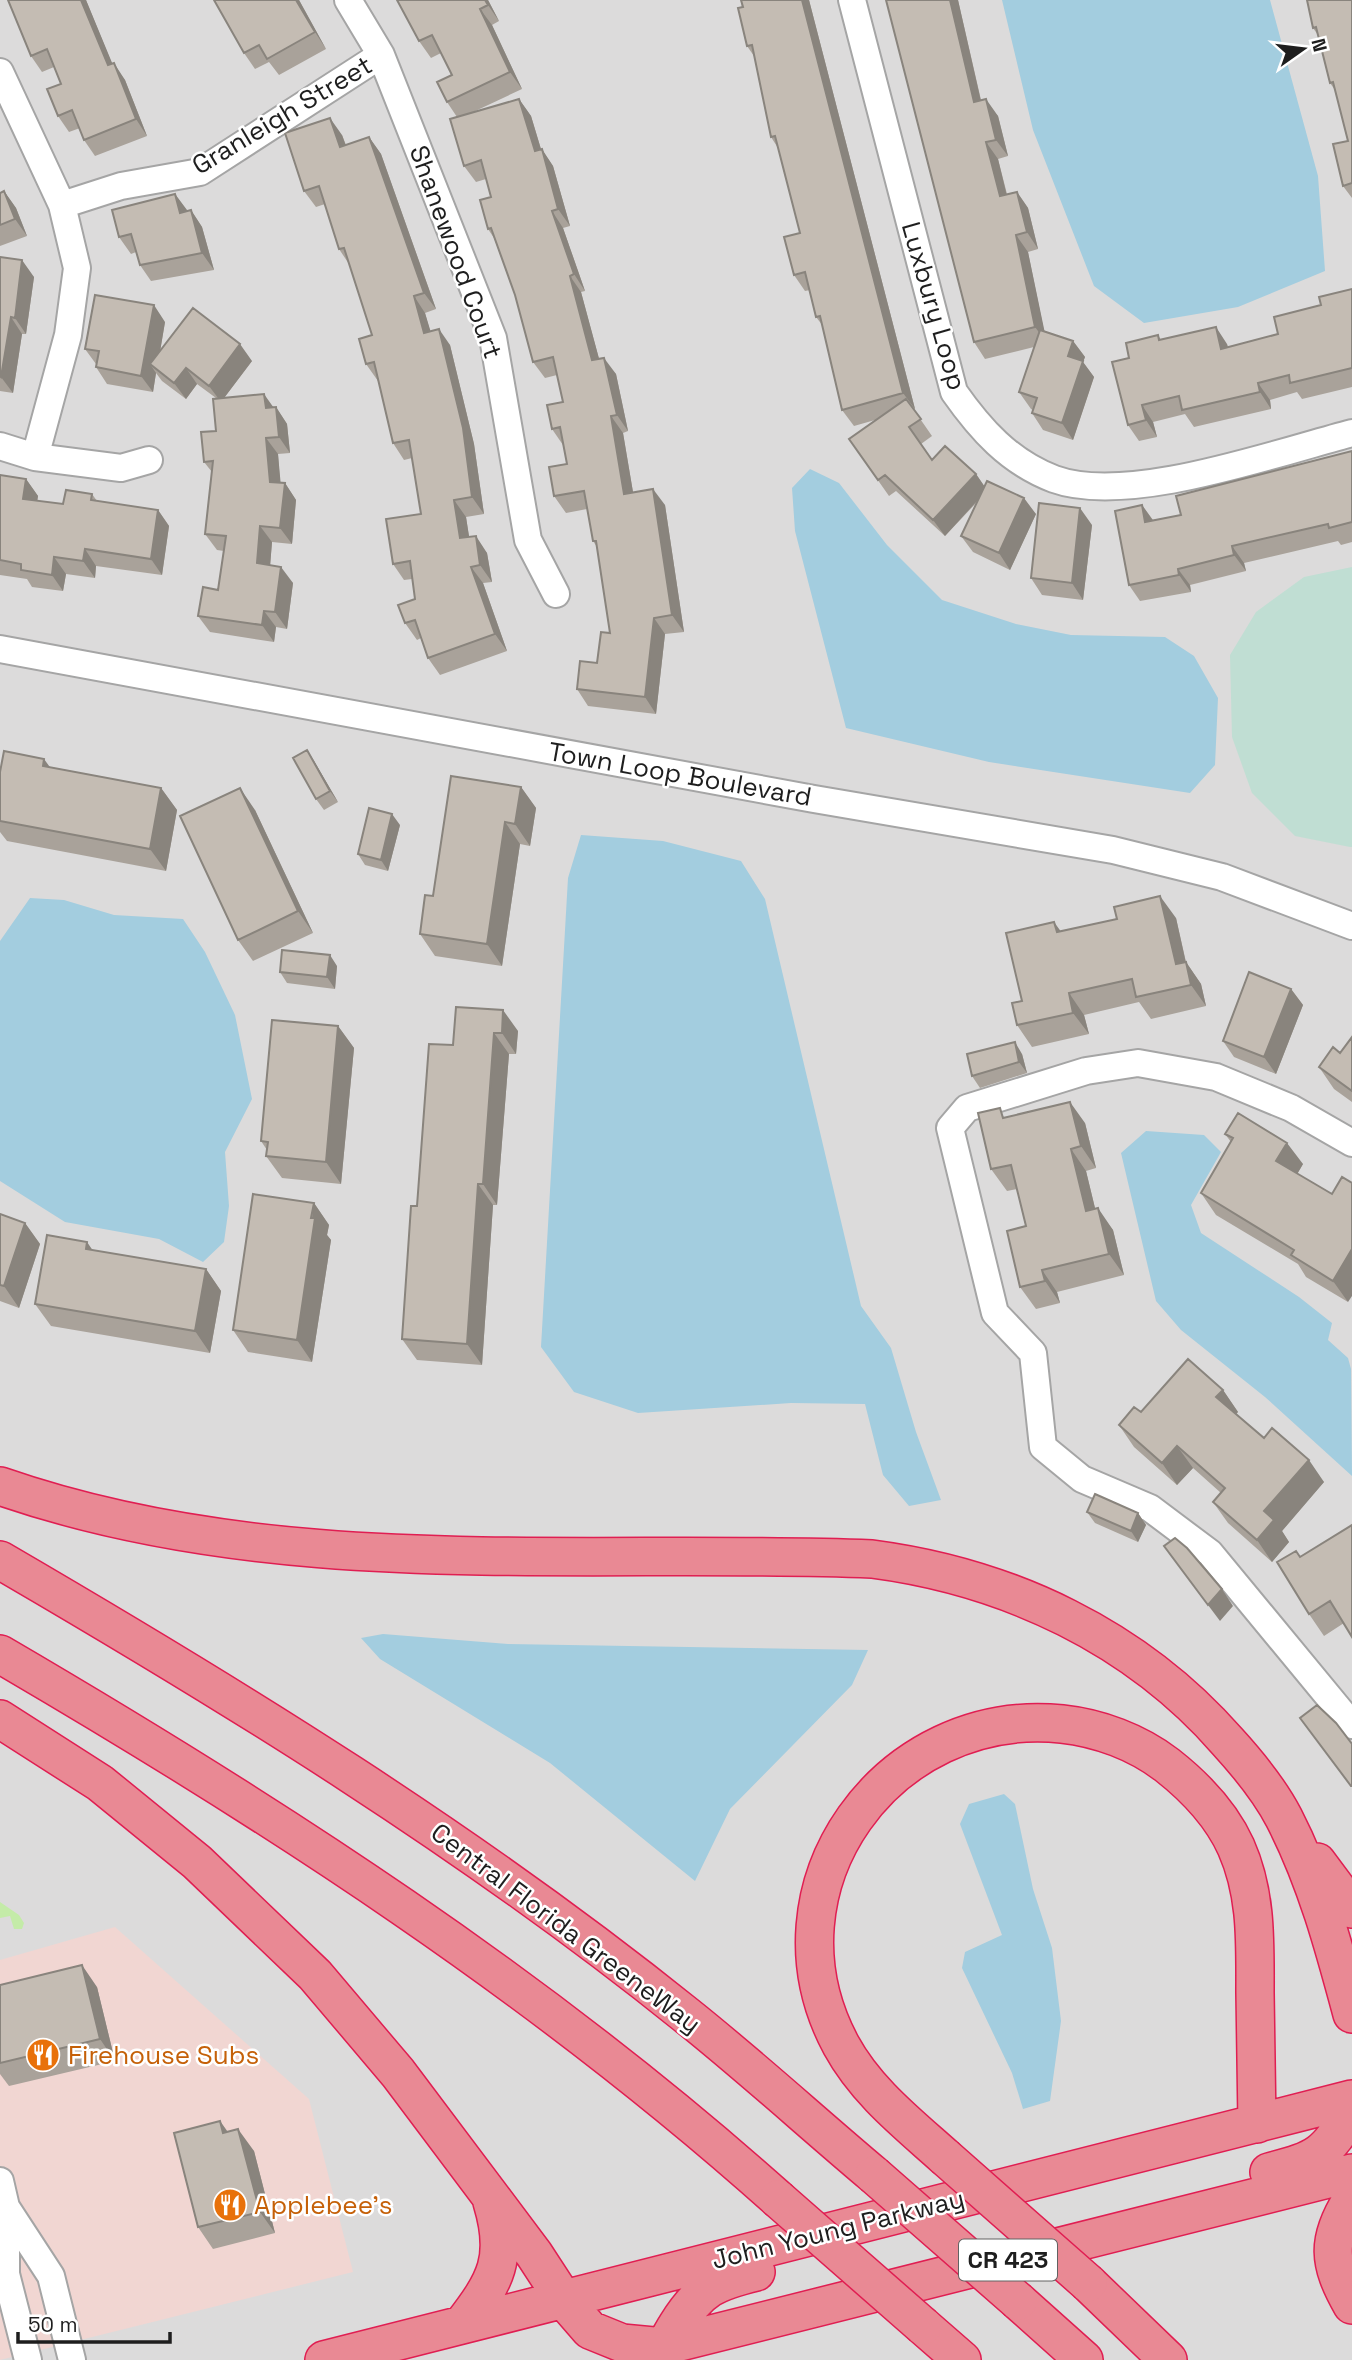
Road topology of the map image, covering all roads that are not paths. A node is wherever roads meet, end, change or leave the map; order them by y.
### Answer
1 (348, 0) edge
2 (852, 0) edge
3 (381, 55) junction
4 (0, 72) edge
5 (61, 205) junction
6 (1352, 432) edge
7 (0, 446) edge
8 (35, 457) junction
9 (149, 460) dead end
10 (556, 594) dead end
11 (0, 649) edge
12 (1352, 926) edge
13 (1352, 1143) edge
14 (0, 1486) edge
15 (0, 1560) edge
16 (0, 1654) edge
17 (0, 1719) edge
18 (1352, 1725) edge
19 (1283, 1818) junction
20 (1352, 1909) edge
21 (1352, 2014) edge
22 (1352, 2099) edge
23 (1352, 2111) edge
24 (1256, 2124) junction
25 (1129, 2156) junction
26 (1352, 2173) edge
27 (0, 2181) edge
28 (490, 2195) junction
29 (1352, 2199) edge
30 (6, 2207) junction
31 (564, 2300) junction
32 (1352, 2305) edge
33 (814, 2309) junction
34 (462, 2325) junction
35 (664, 2353) edge
36 (28, 2360) edge
37 (72, 2360) edge
38 (324, 2360) edge
39 (610, 2360) edge
40 (962, 2360) edge
41 (1084, 2360) edge
42 (1168, 2360) edge

1 - 3 street, Shanewood Court
2 - 6 street, Luxbury Loop
3 - 5 street, Granleigh Street
3 - 10 street, Shanewood Court
4 - 5 street
5 - 8 street
7 - 8 street
8 - 9 street
11 - 12 street, Town Loop Boulevard
13 - 18 street
14 - 19 highway
15 - 41 highway, Central Florida GreeneWay, bridge
16 - 40 highway, bridge
17 - 28 highway
19 - 20 highway
19 - 21 highway
22 - 24 highway, John Young Parkway
23 - 33 highway
24 - 25 highway, John Young Parkway
24 - 42 highway, bridge
25 - 31 highway, John Young Parkway
25 - 35 highway
26 - 33 highway, CR 423
27 - 30 street
28 - 31 highway
28 - 34 highway
29 - 32 highway
30 - 36 street
30 - 37 street
31 - 34 highway, John Young Parkway
31 - 35 highway
33 - 35 highway, CR 423
34 - 38 highway, John Young Parkway
35 - 39 highway, CR 423

